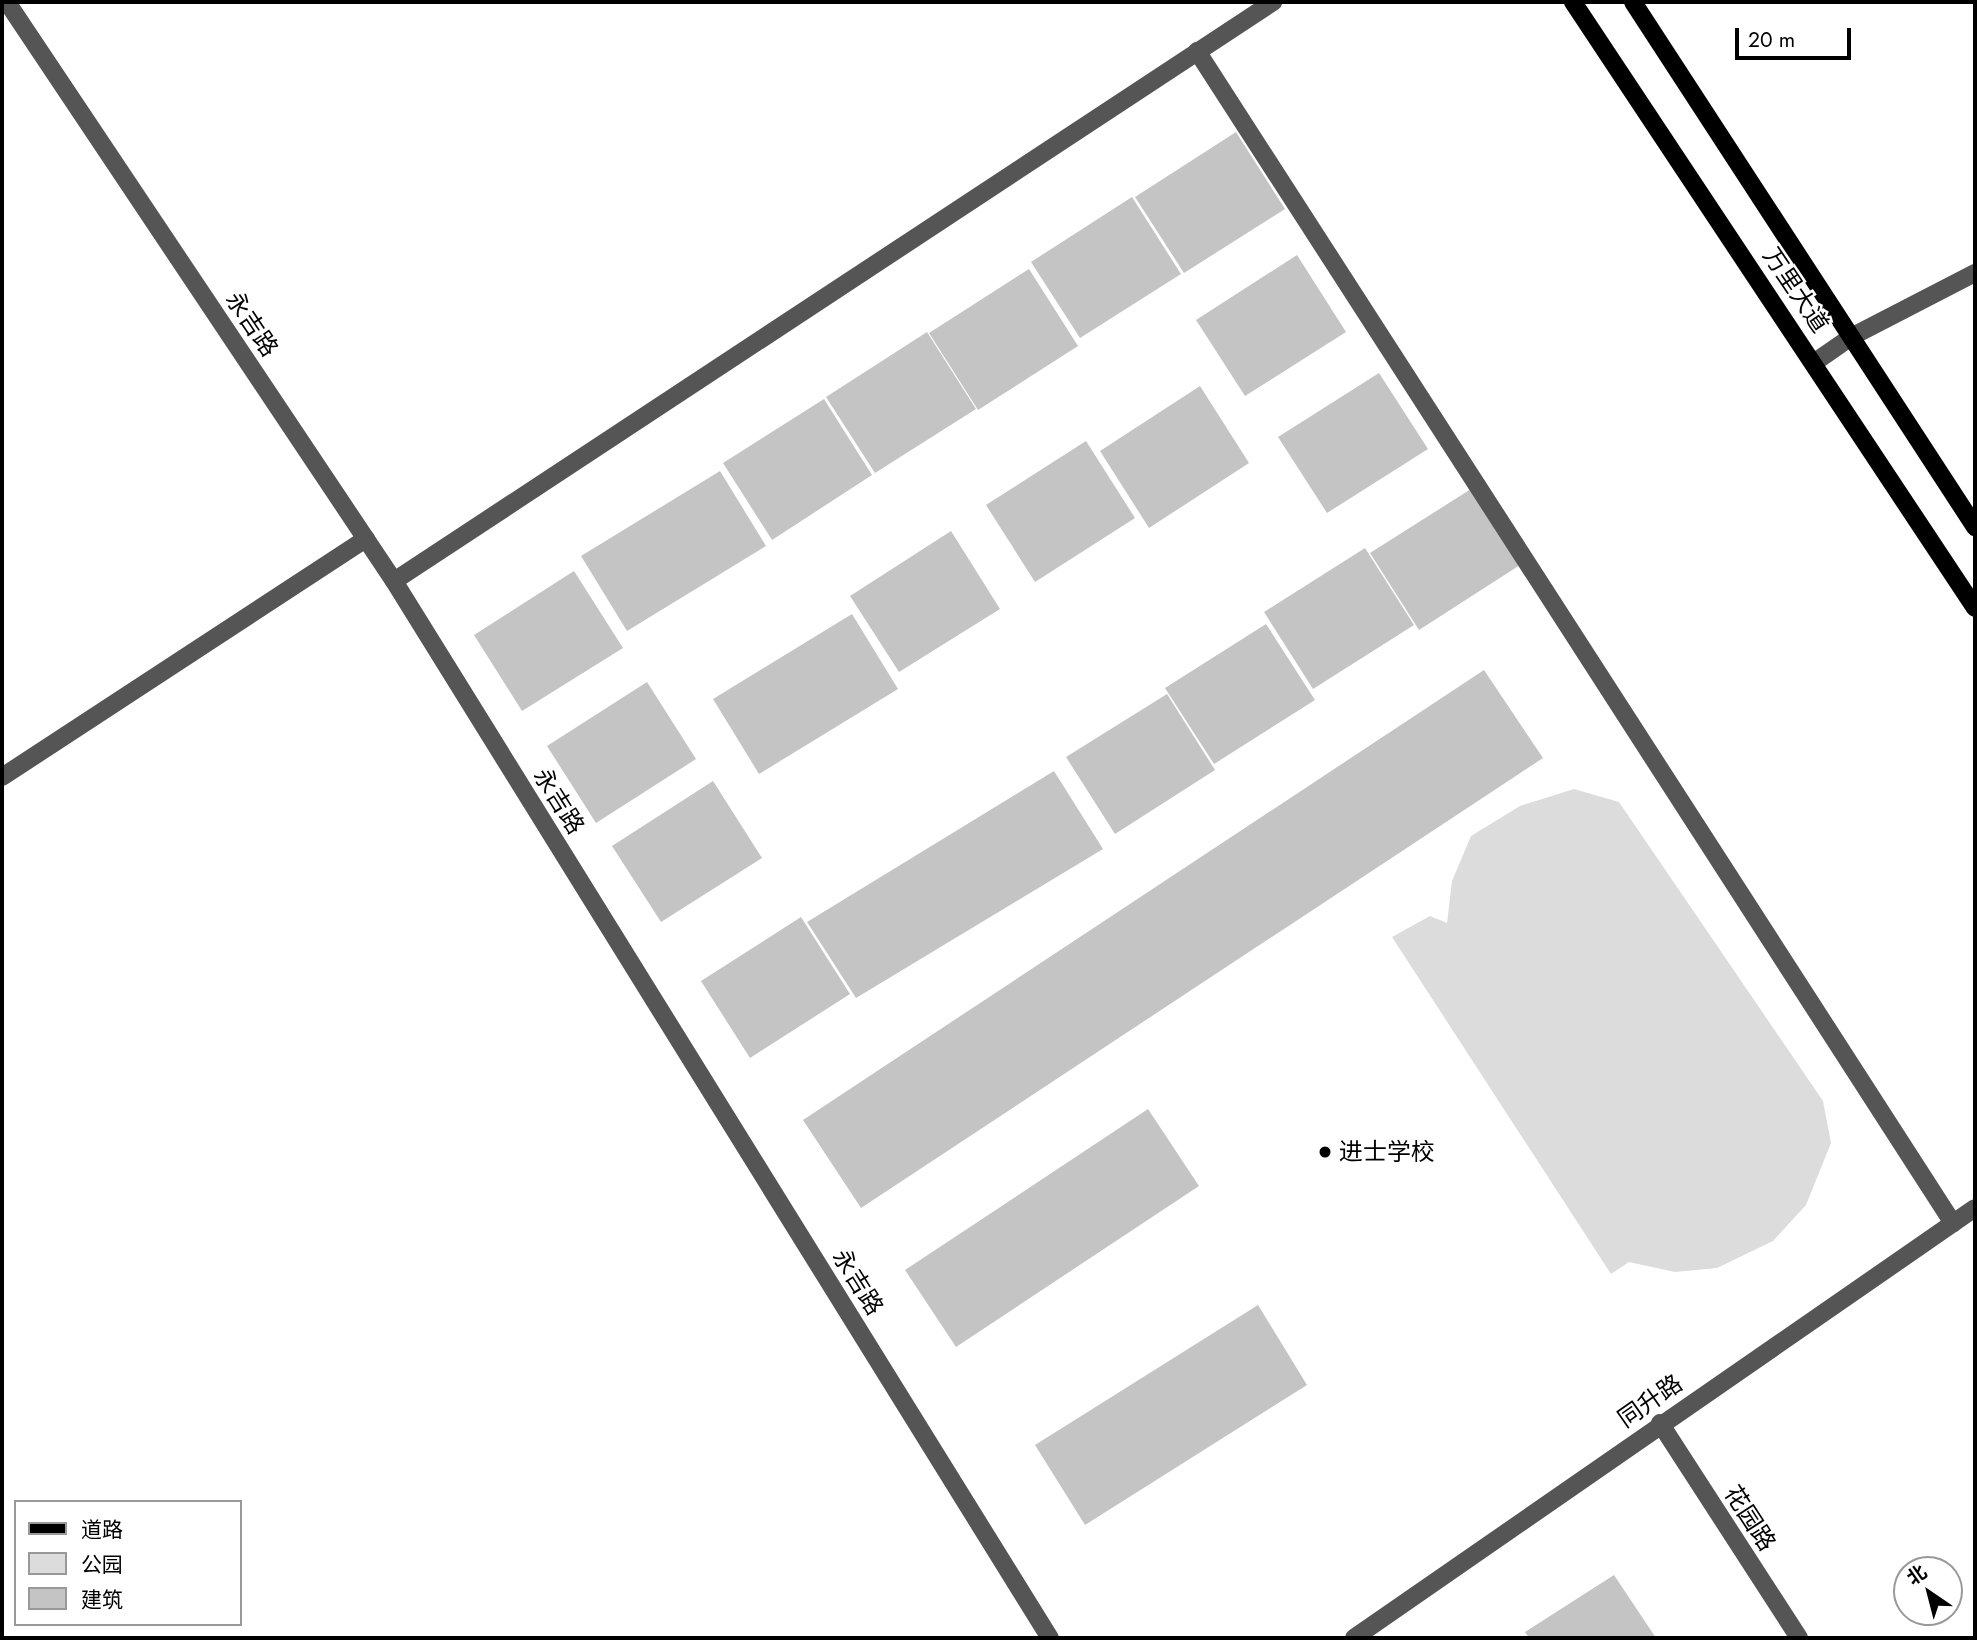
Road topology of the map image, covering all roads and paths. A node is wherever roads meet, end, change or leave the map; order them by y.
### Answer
1 (7, 2) edge
2 (1273, 2) edge
3 (1573, 2) edge
4 (1633, 2) edge
5 (1197, 51) junction
6 (1975, 273) edge
7 (1851, 337) junction
8 (1815, 362) junction
9 (1975, 527) edge
10 (366, 539) junction
11 (394, 581) junction
12 (1975, 608) edge
13 (2, 777) edge
14 (1975, 1208) edge
15 (1953, 1223) junction
16 (1660, 1423) junction
17 (1050, 1638) edge
18 (1354, 1638) edge
19 (1799, 1638) edge

1 - 10 street, 永吉路
2 - 5 street
3 - 8 main road, 万里大道
4 - 7 main road, 万里大道
5 - 11 street
5 - 15 street
6 - 7 street
7 - 8 street
7 - 9 main road, 万里大道
8 - 12 main road, 万里大道
10 - 11 street, 永吉路
10 - 13 street
11 - 17 street, 永吉路
14 - 15 street, 同升路
15 - 16 street, 同升路
16 - 18 street, 同升路
16 - 19 street, 花园路

